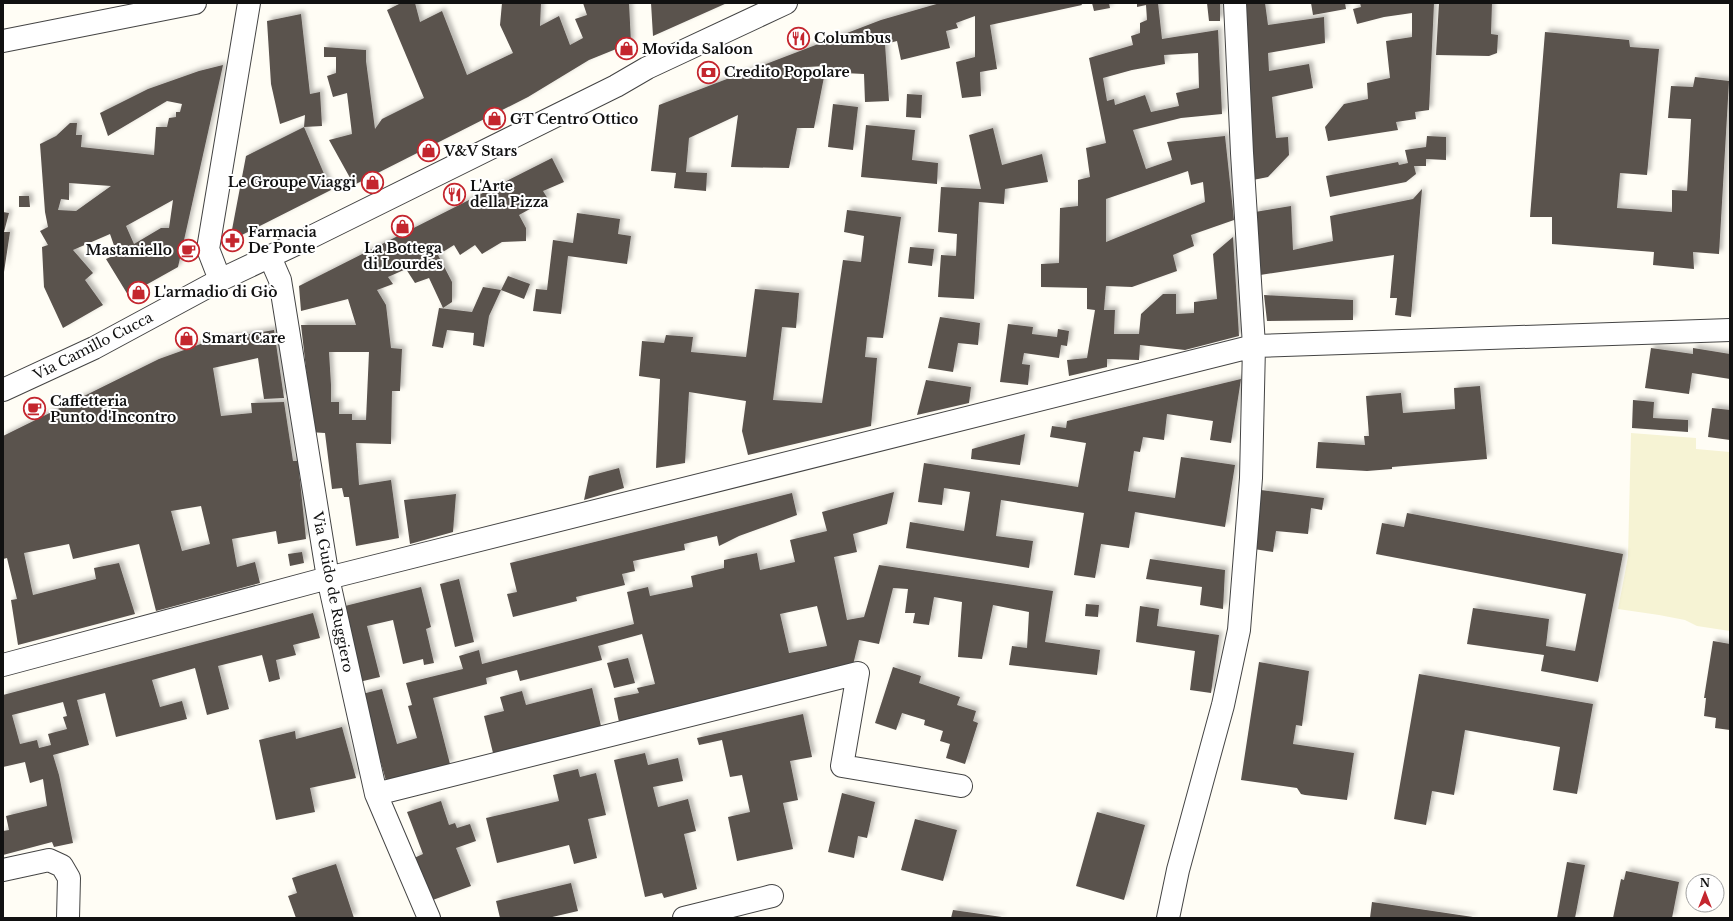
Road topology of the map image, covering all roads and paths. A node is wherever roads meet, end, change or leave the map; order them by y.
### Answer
1 (195, 3) edge
2 (249, 3) edge
3 (786, 3) edge
4 (1235, 3) edge
5 (3, 41) edge
6 (270, 257) junction
7 (220, 280) junction
8 (1730, 330) edge
9 (1254, 346) junction
10 (3, 390) edge
11 (328, 578) junction
12 (3, 665) edge
13 (961, 786) dead end
14 (376, 794) junction
15 (3, 870) edge
16 (772, 896) dead end
17 (68, 918) edge
18 (429, 918) edge
19 (684, 918) edge
20 (1168, 918) edge

1 - 5 street
2 - 7 street
3 - 6 street, Via Camillo Cucca
4 - 9 street
6 - 7 street, Via Camillo Cucca
6 - 11 street, Via Guido de Ruggiero
7 - 10 street, Via Camillo Cucca
8 - 9 street
9 - 11 street
9 - 20 street
11 - 12 street
11 - 14 street, Via Guido de Ruggiero
13 - 14 street
14 - 18 street, Via Guido de Ruggiero
15 - 17 street
16 - 19 street

